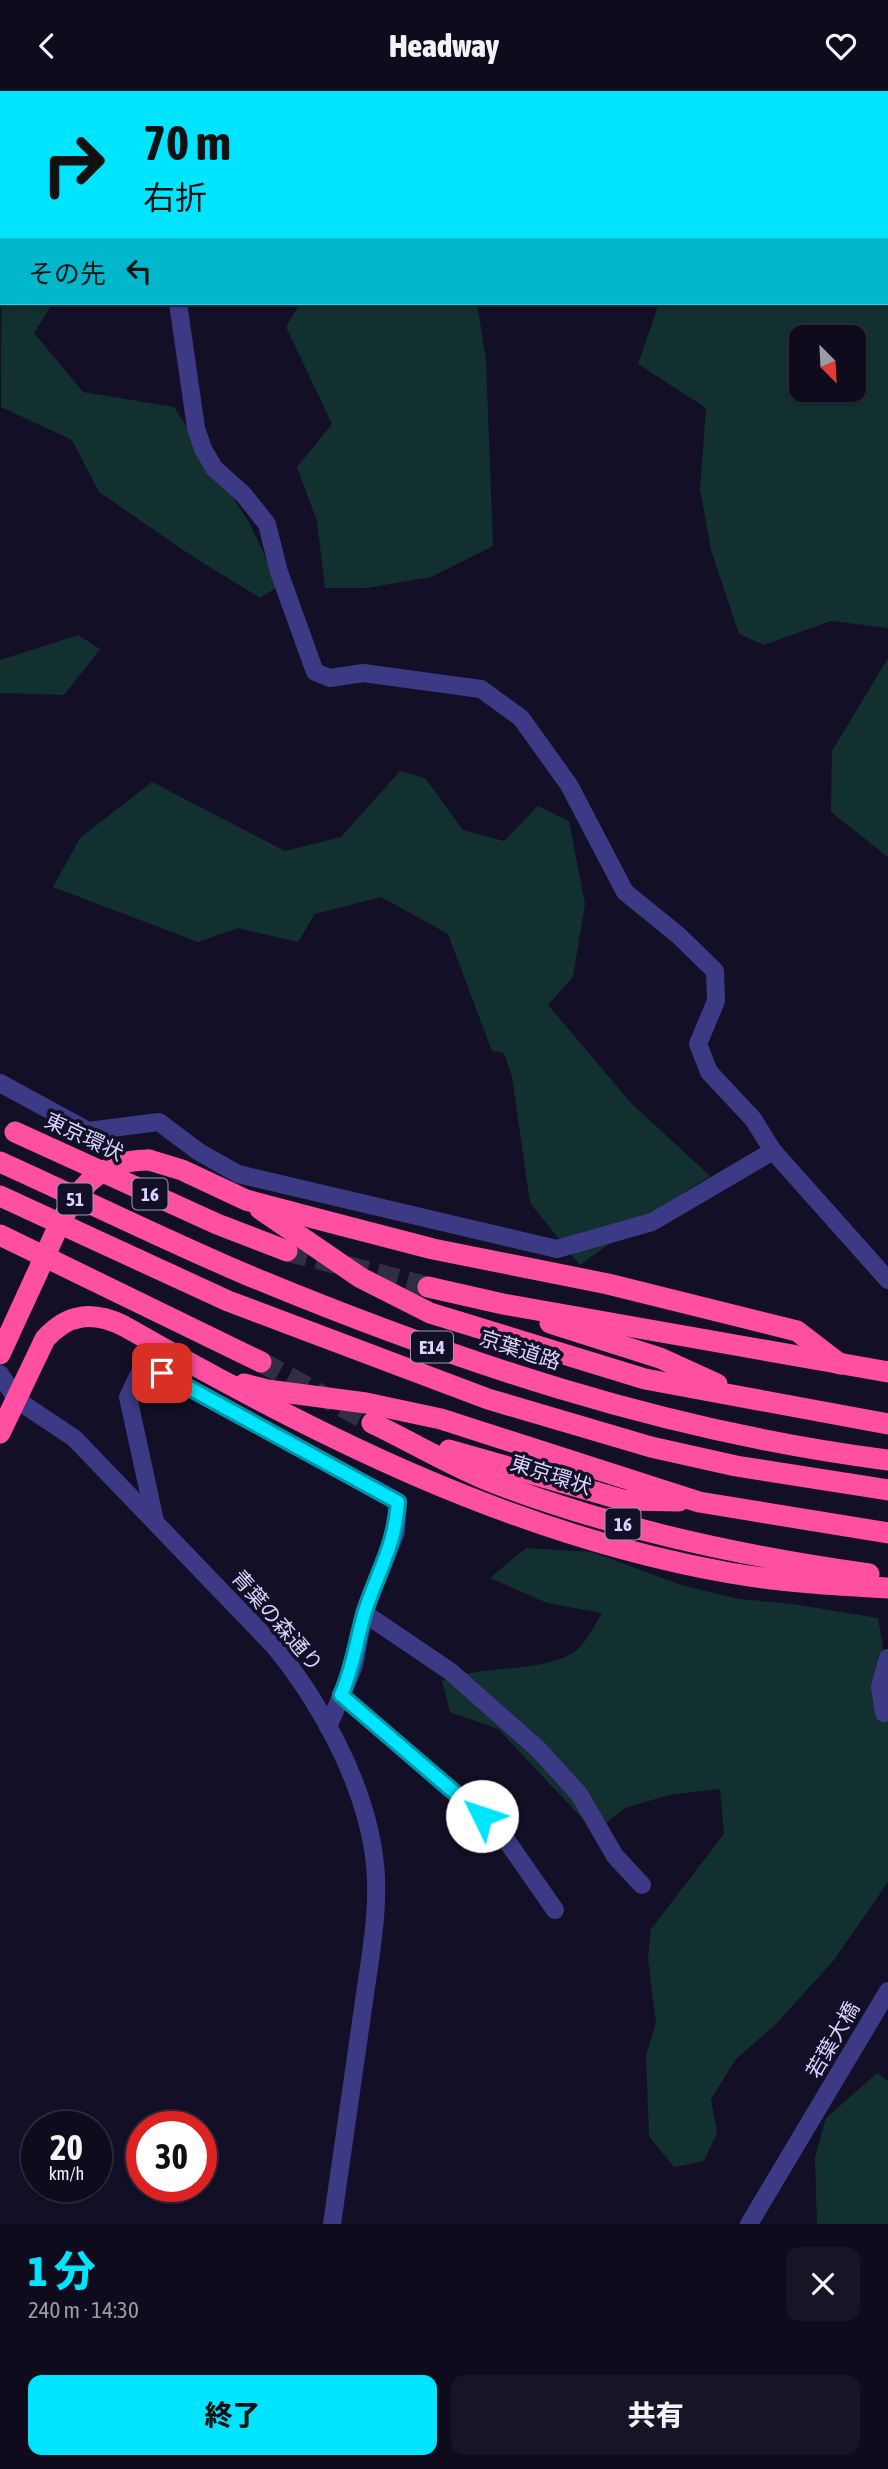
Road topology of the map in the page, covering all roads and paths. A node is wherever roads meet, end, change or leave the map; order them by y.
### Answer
1 (178, 305) edge
2 (0, 1083) edge
3 (15, 1132) dead end
4 (773, 1151) junction
5 (0, 1162) edge
6 (0, 1196) edge
7 (246, 1200) junction
8 (0, 1235) edge
9 (287, 1251) tunnel mouth
10 (888, 1280) edge
11 (428, 1287) tunnel mouth
12 (503, 1304) junction
13 (0, 1355) edge
14 (261, 1362) tunnel mouth
15 (840, 1364) junction
16 (888, 1372) edge
17 (0, 1374) edge
18 (219, 1380) junction
19 (750, 1399) junction
20 (17, 1400) junction
21 (372, 1423) tunnel mouth
22 (888, 1424) edge
23 (0, 1433) edge
24 (417, 1444) junction
25 (888, 1460) edge
26 (888, 1490) edge
27 (699, 1502) junction
28 (155, 1521) junction
29 (888, 1533) edge
30 (888, 1577) edge
31 (888, 1588) edge
32 (365, 1613) junction
33 (888, 1658) edge
34 (341, 1695) junction
35 (884, 1713) dead end
36 (328, 1727) junction
37 (642, 1885) dead end
38 (555, 1910) dead end
39 (888, 1991) edge
40 (332, 2224) edge
41 (749, 2224) edge

1 - 4 street
2 - 4 street
3 - 9 highway, 東京環状 / 16
4 - 10 street
5 - 25 highway, 京葉道路 / E14
6 - 26 highway, E14
7 - 13 highway, 51, bridge
7 - 15 highway
7 - 19 highway
8 - 14 highway
11 - 12 highway
12 - 15 highway
12 - 19 highway
15 - 16 highway
17 - 20 street, 青葉の森通り
18 - 20 highway
18 - 27 highway
18 - 31 highway
19 - 22 highway
20 - 23 highway
20 - 28 street, 青葉の森通り
21 - 24 highway, 東京環状 / 16
24 - 27 highway
24 - 30 highway, 東京環状 / 16
27 - 29 highway
28 - 32 street
28 - 36 street, 青葉の森通り
32 - 34 street
32 - 37 street
33 - 35 street
34 - 36 street
34 - 38 street
36 - 40 street, 青葉の森通り
39 - 41 street, 若葉大橋

